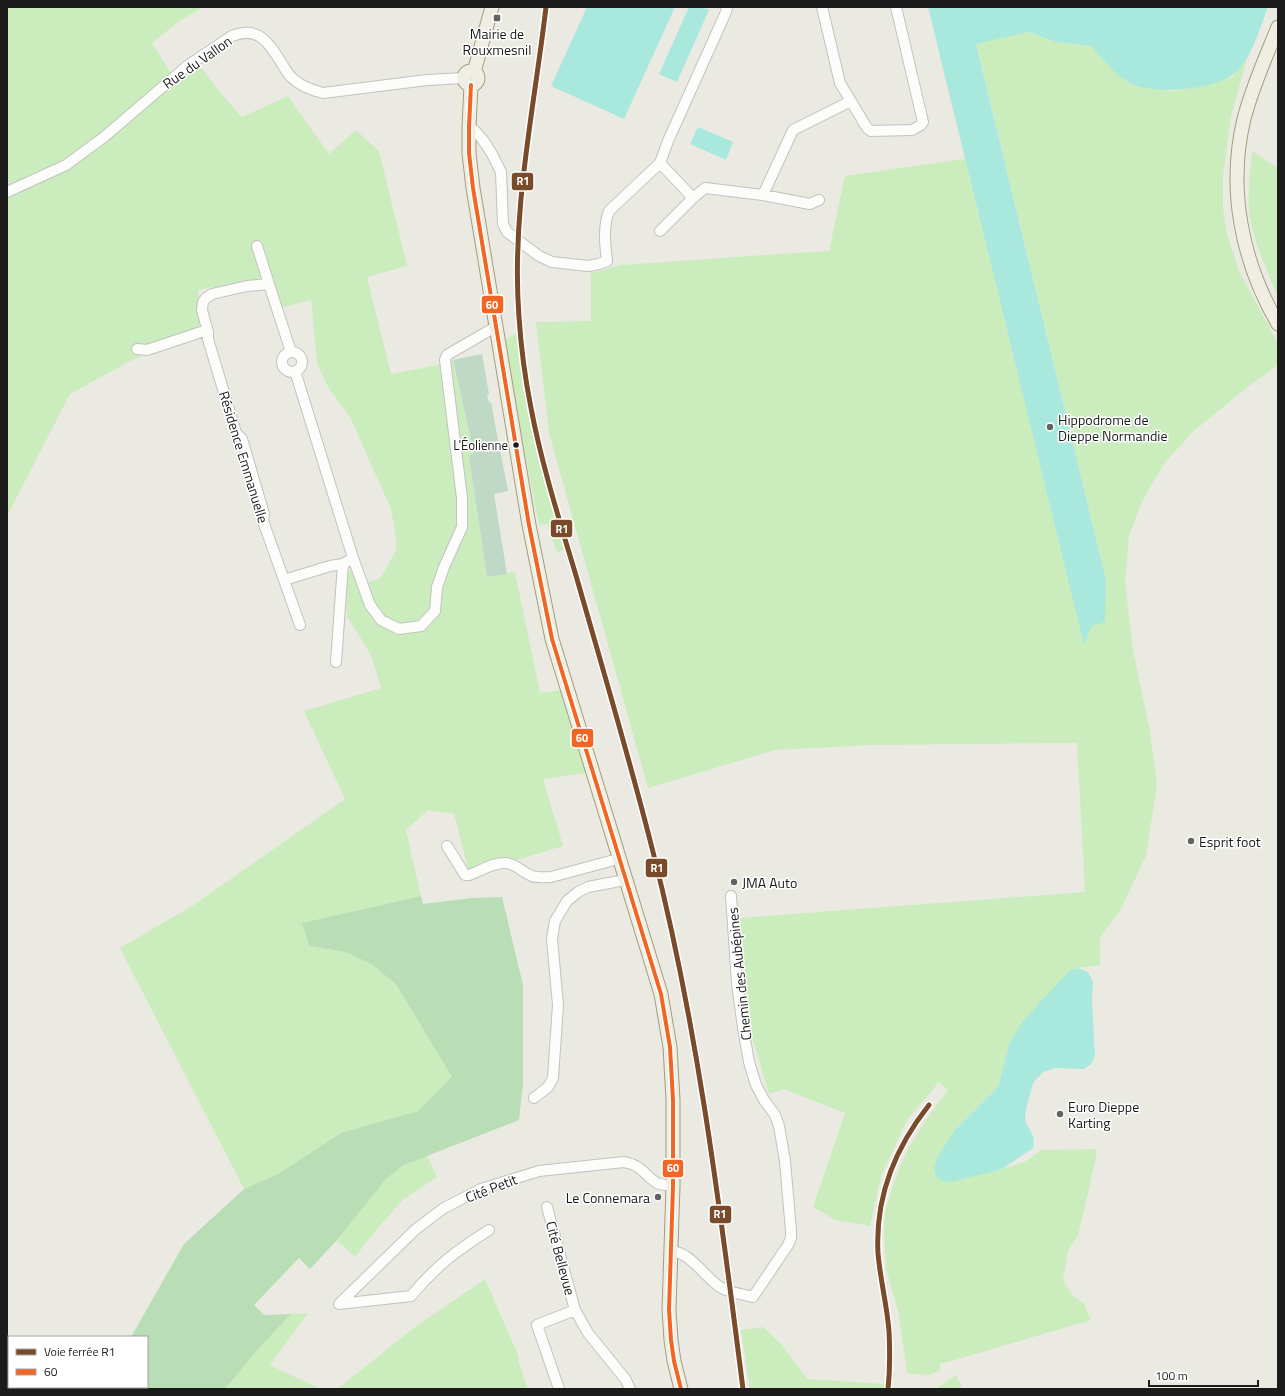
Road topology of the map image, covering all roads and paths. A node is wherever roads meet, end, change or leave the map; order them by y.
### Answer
1 (492, 7) edge
2 (727, 7) edge
3 (822, 7) edge
4 (896, 7) edge
5 (1278, 27) edge
6 (470, 78) junction
7 (851, 101) junction
8 (469, 127) junction
9 (660, 163) junction
10 (7, 192) edge
11 (763, 195) junction
12 (693, 198) junction
13 (819, 200) dead end
14 (660, 231) dead end
15 (257, 246) dead end
16 (269, 284) junction
17 (1278, 323) edge
18 (497, 326) junction
19 (208, 332) junction
20 (136, 349) dead end
21 (291, 352) junction
22 (295, 371) junction
23 (354, 558) junction
24 (343, 564) junction
25 (284, 580) junction
26 (300, 625) dead end
27 (336, 662) dead end
28 (447, 846) dead end
29 (618, 859) junction
30 (625, 880) junction
31 (731, 896) dead end
32 (534, 1098) dead end
33 (673, 1186) junction
34 (547, 1207) dead end
35 (489, 1230) dead end
36 (671, 1251) junction
37 (574, 1310) junction
38 (559, 1389) edge
39 (630, 1389) edge
40 (681, 1389) edge

1 - 6 main road
2 - 9 street
3 - 7 street
4 - 7 street
5 - 17 main road
6 - 8 main road
6 - 10 street, Rue du Vallon
7 - 11 street
8 - 9 street
8 - 18 main road
9 - 12 street
11 - 12 street
11 - 13 street
12 - 14 street
15 - 16 street
16 - 19 street, Résidence Emmanuelle
16 - 21 street
18 - 23 street
18 - 29 main road
19 - 20 street
19 - 25 street, Résidence Emmanuelle
21 - 22 street
21 - 22 street
22 - 23 street
23 - 24 street
24 - 25 street
24 - 27 street
25 - 26 street, Résidence Emmanuelle
28 - 29 street
29 - 30 main road
30 - 32 street
30 - 33 main road
31 - 36 street, Chemin des Aubépines
33 - 35 street, Cité Petit
33 - 36 main road
34 - 37 street, Cité Bellevue
36 - 40 main road
37 - 38 street, Cité Bellevue
37 - 39 street, Cité Bellevue

